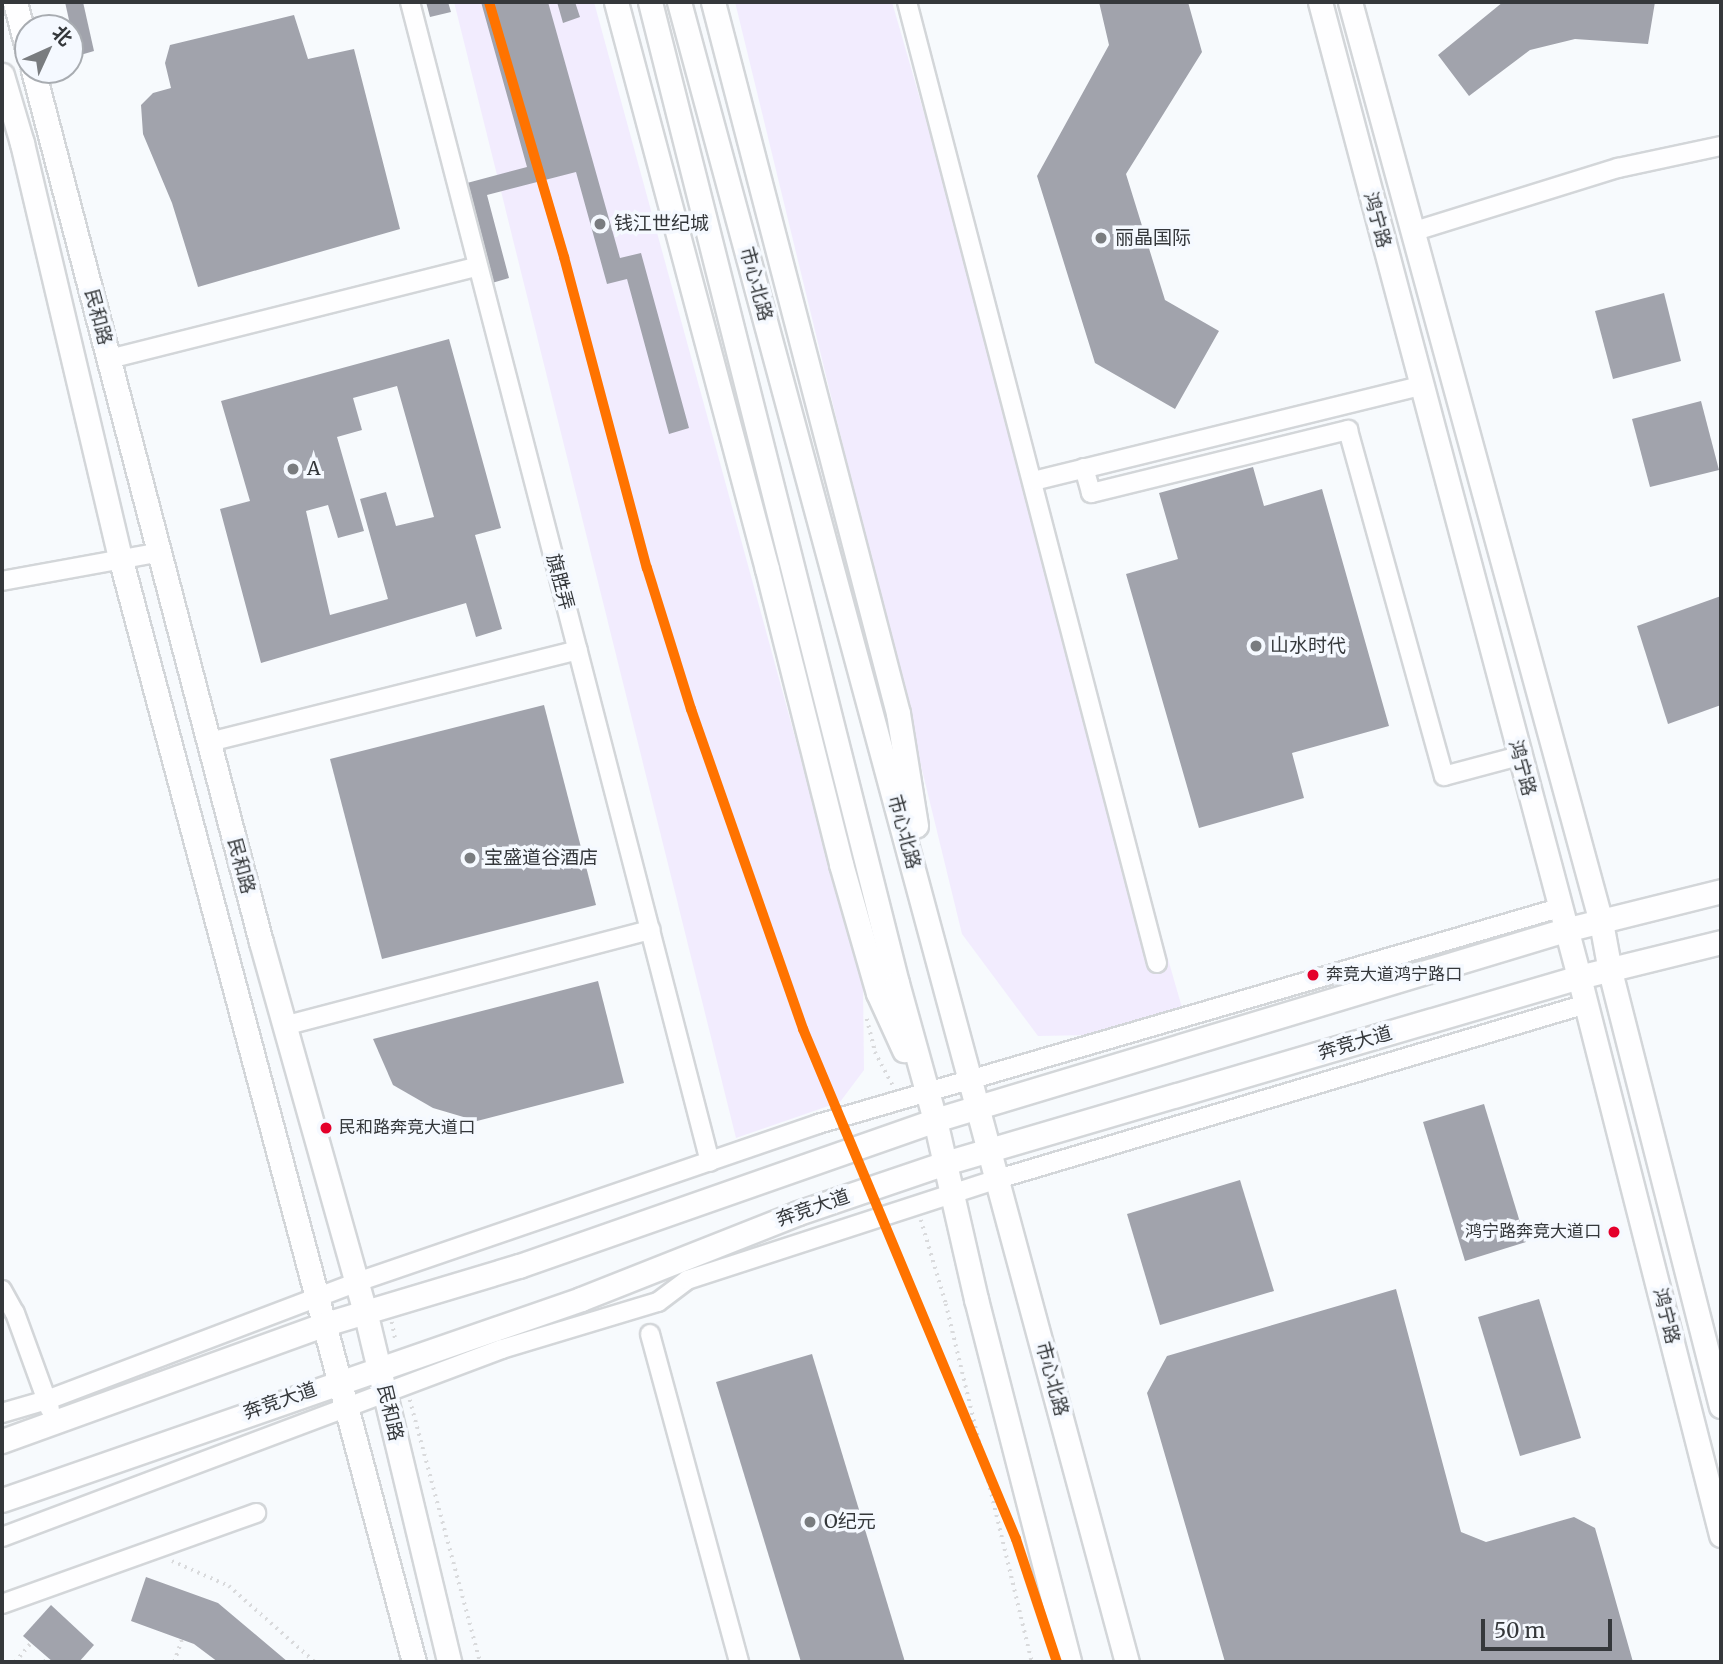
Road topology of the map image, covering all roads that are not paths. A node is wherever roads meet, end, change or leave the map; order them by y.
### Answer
1 (410, 2) edge
2 (616, 2) edge
3 (650, 2) edge
4 (679, 2) edge
5 (713, 2) edge
6 (907, 2) edge
7 (1320, 2) edge
8 (1350, 2) edge
9 (2, 75) edge
10 (37, 84) edge
11 (1721, 146) edge
12 (1412, 232) junction
13 (476, 267) junction
14 (109, 359) junction
15 (1421, 386) junction
16 (1084, 468) junction
17 (1033, 481) junction
18 (161, 552) junction
19 (120, 558) junction
20 (2, 580) edge
21 (578, 650) junction
22 (832, 729) junction
23 (209, 742) junction
24 (1519, 756) junction
25 (829, 817) junction
26 (1721, 891) edge
27 (1562, 919) junction
28 (1601, 922) junction
29 (650, 930) junction
30 (933, 940) junction
31 (1721, 942) edge
32 (1157, 963) dead end
33 (1610, 971) junction
34 (1579, 977) junction
35 (1586, 1004) junction
36 (284, 1026) junction
37 (971, 1080) junction
38 (926, 1094) junction
39 (979, 1109) junction
40 (935, 1120) junction
41 (990, 1150) junction
42 (710, 1162) junction
43 (945, 1163) junction
44 (998, 1179) junction
45 (953, 1195) junction
46 (357, 1282) junction
47 (2, 1292) edge
48 (315, 1298) junction
49 (366, 1315) junction
50 (322, 1325) junction
51 (650, 1335) dead end
52 (390, 1364) junction
53 (338, 1381) junction
54 (395, 1388) junction
55 (47, 1399) junction
56 (1721, 1406) edge
57 (345, 1409) junction
58 (2, 1413) edge
59 (55, 1422) junction
60 (2, 1441) edge
61 (2, 1500) edge
62 (1718, 1508) edge
63 (256, 1513) dead end
64 (1721, 1535) edge
65 (2, 1537) edge
66 (2, 1604) edge
67 (414, 1662) edge
68 (449, 1662) edge
69 (738, 1662) edge
70 (1069, 1662) edge
71 (1127, 1662) edge

1 - 13 street, 旗胜弄
2 - 25 main road
3 - 22 main road, 市心北路
4 - 30 main road, 市心北路
5 - 30 main road
6 - 17 street
7 - 15 main road, 鸿宁路
8 - 12 main road, 鸿宁路
9 - 19 main road, 民和路
10 - 14 main road, 民和路
11 - 12 street
12 - 28 main road, 鸿宁路
13 - 14 street
13 - 21 street, 旗胜弄
14 - 18 main road, 民和路
15 - 16 street
15 - 24 main road, 鸿宁路
16 - 17 street
16 - 24 street
17 - 32 street
18 - 19 street
18 - 23 main road, 民和路
19 - 20 street
19 - 48 main road, 民和路
21 - 23 street
21 - 29 street, 旗胜弄
22 - 25 street
22 - 38 main road, 市心北路
23 - 36 main road, 民和路
24 - 27 main road, 鸿宁路
25 - 38 main road
26 - 28 main road
27 - 28 main road
27 - 34 main road, 鸿宁路
27 - 37 street
27 - 39 main road
28 - 33 main road, 鸿宁路
29 - 36 street
29 - 42 street, 旗胜弄
30 - 37 main road, 市心北路
31 - 33 main road, 奔竞大道
33 - 34 main road, 奔竞大道
33 - 56 main road, 鸿宁路
34 - 35 main road, 鸿宁路
34 - 41 main road, 奔竞大道
35 - 44 street
35 - 62 main road, 鸿宁路
36 - 46 main road, 民和路
37 - 38 street
37 - 39 main road, 市心北路
38 - 40 main road, 市心北路
38 - 42 street
39 - 40 main road
39 - 41 main road, 市心北路
40 - 43 main road, 市心北路
40 - 49 main road
41 - 43 main road, 奔竞大道
41 - 44 main road, 市心北路
42 - 46 street
43 - 45 main road, 市心北路
43 - 52 main road, 奔竞大道
44 - 45 street
44 - 71 main road, 市心北路
45 - 54 street
45 - 70 main road, 市心北路
46 - 48 street
46 - 49 main road, 民和路
47 - 55 street
48 - 50 main road, 民和路
48 - 55 street
49 - 50 main road
49 - 52 main road, 民和路
50 - 53 main road, 民和路
50 - 59 main road
51 - 69 street
52 - 53 main road, 奔竞大道
52 - 54 main road, 民和路
53 - 57 main road, 民和路
53 - 61 main road, 奔竞大道
54 - 57 street
54 - 68 main road, 民和路
55 - 58 street
55 - 59 street
57 - 65 street
57 - 67 main road, 民和路
59 - 60 main road
62 - 64 main road, 鸿宁路
63 - 66 street

